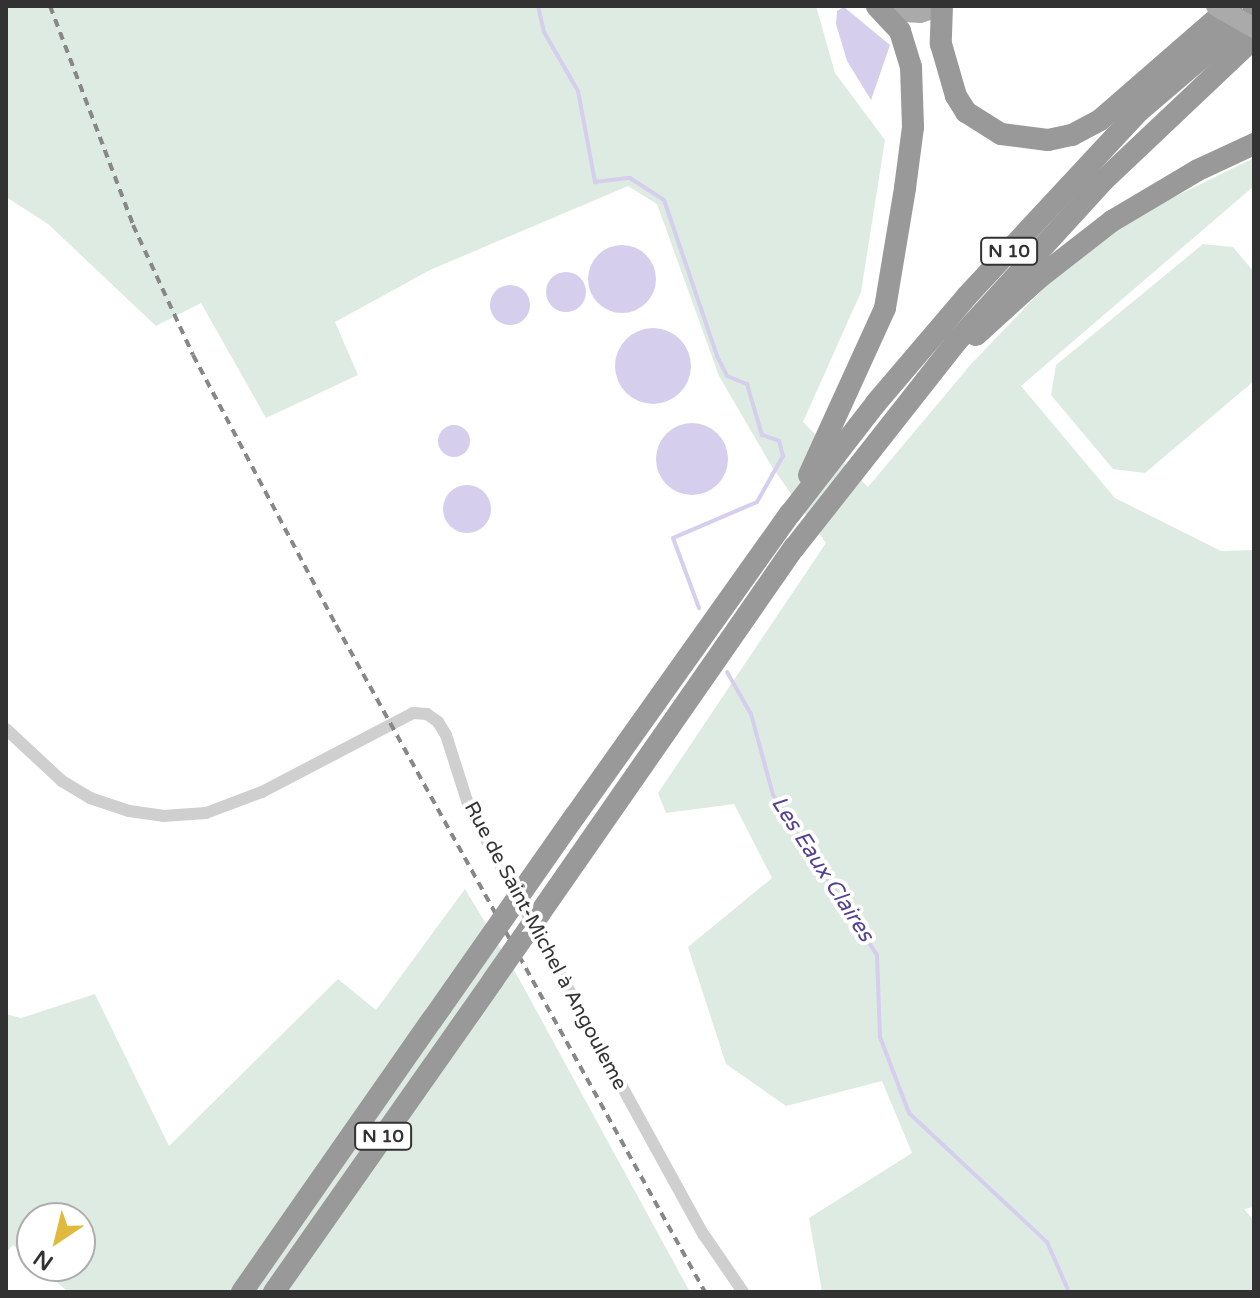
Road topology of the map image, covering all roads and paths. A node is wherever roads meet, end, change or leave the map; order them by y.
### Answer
1 (878, 6) edge
2 (942, 6) edge
3 (1216, 6) edge
4 (1231, 6) edge
5 (1254, 13) edge
6 (1254, 28) edge
7 (1254, 38) edge
8 (1254, 144) edge
9 (956, 342) junction
10 (790, 514) junction
11 (6, 729) edge
12 (242, 1292) edge
13 (274, 1292) edge
14 (743, 1292) edge

1 - 2 main road
1 - 10 highway
2 - 4 highway
3 - 6 main road, bridge
5 - 10 highway, N 10
7 - 9 highway, N 10
8 - 9 highway
9 - 13 highway, N 10, bridge
10 - 12 highway, N 10, bridge
11 - 14 street, Rue de Saint-Michel à Angouleme

